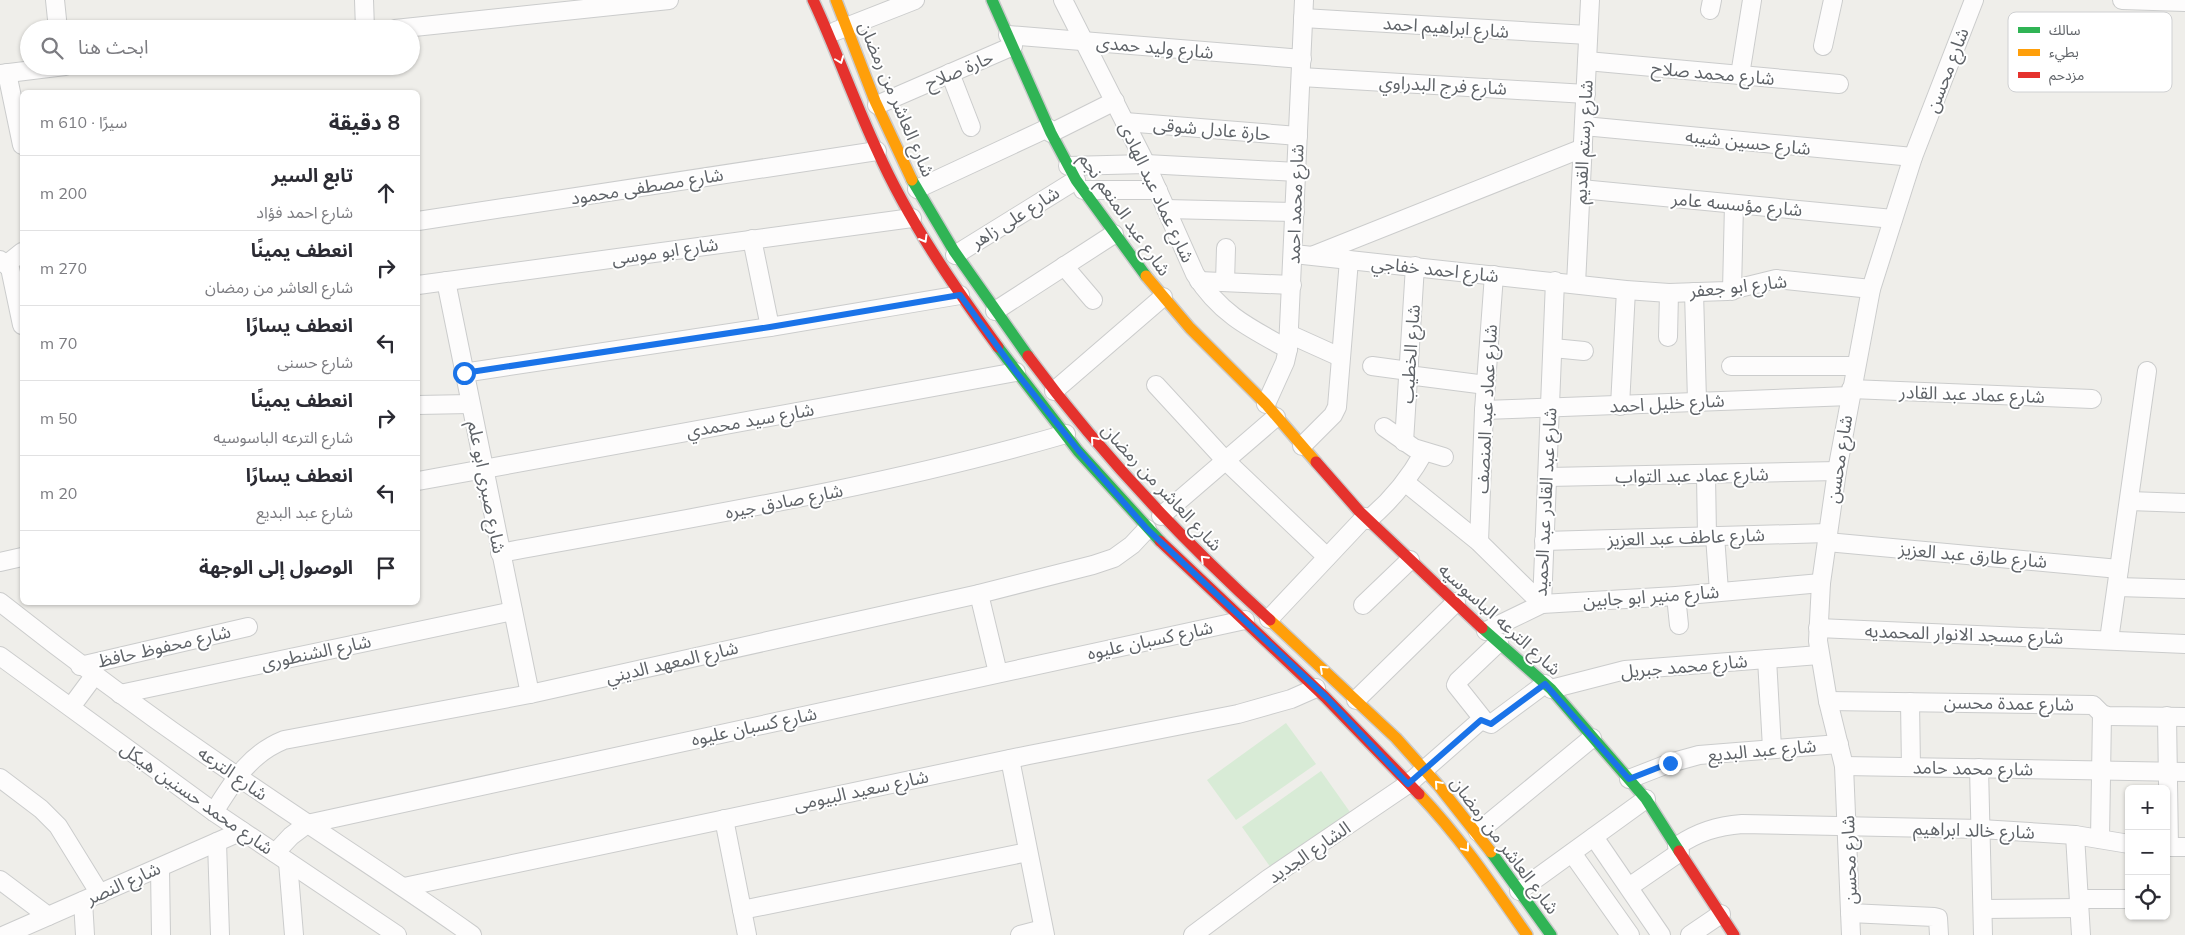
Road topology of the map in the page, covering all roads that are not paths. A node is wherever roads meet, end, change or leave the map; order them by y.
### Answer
1 (55, 0) edge
2 (364, 0) edge
3 (669, 0) edge
4 (813, 0) edge
5 (836, 0) edge
6 (915, 0) edge
7 (992, 0) edge
8 (1064, 0) edge
9 (1304, 0) edge
10 (1590, 0) edge
11 (1752, 0) edge
12 (1833, 0) edge
13 (1974, 0) edge
14 (2122, 0) edge
15 (2185, 2) edge
16 (1303, 18) junction
17 (57, 20) edge
18 (365, 20) edge
19 (420, 26) edge
20 (846, 26) junction
21 (829, 34) junction
22 (1588, 35) junction
23 (1011, 40) junction
24 (1084, 41) junction
25 (1823, 46) dead end
26 (1302, 58) junction
27 (1587, 61) junction
28 (20, 71) edge
29 (4, 73) edge
30 (950, 74) junction
31 (1740, 75) junction
32 (1301, 77) junction
33 (1839, 84) dead end
34 (1586, 94) junction
35 (1114, 102) junction
36 (877, 105) junction
37 (1125, 122) junction
38 (1584, 126) junction
39 (971, 127) dead end
40 (1050, 130) junction
41 (1298, 136) junction
42 (20, 137) edge
43 (1583, 148) junction
44 (877, 151) junction
45 (1913, 158) junction
46 (1146, 164) junction
47 (1297, 172) junction
48 (1076, 179) junction
49 (917, 189) junction
50 (1581, 189) junction
51 (1158, 190) junction
52 (1734, 204) junction
53 (1166, 209) junction
54 (1295, 212) junction
55 (912, 218) junction
56 (1893, 219) junction
57 (420, 221) edge
58 (1114, 234) junction
59 (752, 239) junction
60 (1226, 248) dead end
61 (20, 253) edge
62 (955, 255) junction
63 (1302, 255) junction
64 (1348, 260) junction
65 (4, 262) edge
66 (1064, 266) junction
67 (1415, 266) junction
68 (1494, 275) junction
69 (1199, 280) junction
70 (446, 281) junction
71 (1556, 281) junction
72 (1225, 282) junction
73 (1576, 284) junction
74 (420, 285) edge
75 (1292, 285) junction
76 (1871, 289) junction
77 (1626, 290) junction
78 (1732, 291) junction
79 (1669, 292) junction
80 (1694, 292) junction
81 (960, 295) junction
82 (1163, 297) junction
83 (1093, 300) dead end
84 (995, 311) junction
85 (20, 316) edge
86 (770, 327) junction
87 (1668, 336) dead end
88 (1289, 342) junction
89 (1553, 348) junction
90 (1584, 351) dead end
91 (1340, 357) junction
92 (1372, 366) dead end
93 (1731, 366) dead end
94 (1856, 366) junction
95 (2147, 371) dead end
96 (1016, 372) junction
97 (464, 373) junction
98 (1408, 373) junction
99 (1486, 385) junction
100 (1156, 386) dead end
101 (1054, 391) junction
102 (1850, 393) junction
103 (2092, 399) dead end
104 (1697, 401) junction
105 (420, 402) edge
106 (470, 404) junction
107 (1620, 406) junction
108 (1550, 408) junction
109 (1271, 410) junction
110 (1484, 410) junction
111 (1384, 427) dead end
112 (1066, 434) junction
113 (1404, 442) junction
114 (1302, 446) junction
115 (1424, 452) junction
116 (1444, 457) dead end
117 (1225, 460) junction
118 (484, 468) junction
119 (1837, 471) junction
120 (1706, 475) junction
121 (1548, 477) junction
122 (420, 481) edge
123 (1406, 483) junction
124 (2129, 501) junction
125 (2185, 503) edge
126 (1161, 516) junction
127 (1367, 519) junction
128 (1147, 529) junction
129 (1711, 536) junction
130 (1827, 537) junction
131 (1544, 541) junction
132 (1479, 542) junction
133 (500, 553) junction
134 (1327, 557) junction
135 (20, 558) edge
136 (1410, 560) junction
137 (0, 562) edge
138 (2119, 569) junction
139 (1821, 583) junction
140 (2117, 587) junction
141 (2185, 589) edge
142 (1719, 592) junction
143 (979, 594) junction
144 (1676, 596) junction
145 (0, 602) edge
146 (1456, 602) junction
147 (1542, 604) junction
148 (1363, 606) dead end
149 (513, 611) junction
150 (1269, 619) junction
151 (1245, 620) junction
152 (1679, 625) dead end
153 (248, 627) dead end
154 (1818, 628) junction
155 (1492, 637) junction
156 (2109, 640) junction
157 (2185, 644) edge
158 (1819, 655) junction
159 (0, 656) edge
160 (1767, 659) junction
161 (80, 666) junction
162 (998, 673) junction
163 (94, 676) junction
164 (1548, 686) junction
165 (1316, 688) junction
166 (120, 694) junction
167 (530, 694) junction
168 (1356, 700) junction
169 (1828, 701) junction
170 (1910, 702) junction
171 (71, 707) junction
172 (2102, 714) junction
173 (2167, 716) junction
174 (2185, 716) edge
175 (1483, 719) junction
176 (1592, 738) junction
177 (1838, 744) junction
178 (1772, 748) junction
179 (1010, 759) junction
180 (1844, 766) junction
181 (1911, 767) junction
182 (1979, 768) junction
183 (1425, 769) junction
184 (2101, 770) junction
185 (2167, 771) junction
186 (2185, 772) edge
187 (236, 776) junction
188 (0, 778) edge
189 (1629, 779) junction
190 (1408, 784) junction
191 (1646, 800) junction
192 (214, 812) junction
193 (724, 819) junction
194 (307, 824) junction
195 (1848, 826) junction
196 (1981, 829) junction
197 (242, 831) junction
198 (1478, 832) junction
199 (2075, 834) junction
200 (1594, 837) junction
201 (2100, 838) junction
202 (217, 842) junction
203 (2125, 843) edge
204 (2173, 847) edge
205 (1678, 849) junction
206 (1028, 852) junction
207 (1572, 853) junction
208 (281, 858) junction
209 (160, 868) junction
210 (0, 880) edge
211 (404, 886) junction
212 (1629, 887) junction
213 (1519, 891) junction
214 (100, 894) junction
215 (2125, 899) edge
216 (83, 901) junction
217 (2079, 904) junction
218 (1983, 909) junction
219 (742, 910) junction
220 (1850, 913) junction
221 (1721, 914) junction
222 (48, 916) junction
223 (377, 928) edge
224 (1215, 928) edge
225 (30, 930) edge
226 (1044, 932) edge
227 (5, 935) edge
228 (85, 935) edge
229 (161, 935) edge
230 (220, 935) edge
231 (294, 935) edge
232 (397, 935) edge
233 (472, 935) edge
234 (747, 935) edge
235 (1020, 935) edge
236 (1193, 935) edge
237 (1527, 935) edge
238 (1551, 935) edge
239 (1630, 935) edge
240 (1661, 935) edge
241 (1690, 935) edge
242 (1734, 935) edge
243 (1851, 935) edge
244 (1939, 935) edge
245 (1983, 935) edge
246 (2081, 935) edge

1 - 17 street
2 - 18 street
3 - 19 street
4 - 21 main road, شارع العاشر من رمضان
5 - 20 main road, شارع العاشر من رمضان
6 - 20 street
7 - 23 main road, شارع عبد المنعم نجم
8 - 24 street, شارع عماد عبد الهادى
9 - 16 street, شارع محمد احمد
10 - 22 street, شارع رستم القديم
11 - 31 street
12 - 25 street
13 - 45 street, شارع محسن
14 - 15 street
16 - 22 street, شارع ابراهيم احمد
16 - 26 street, شارع محمد احمد
20 - 21 street
20 - 36 main road, شارع العاشر من رمضان
21 -> 44 main road, شارع العاشر من رمضان
22 - 27 street, شارع رستم القديم
23 - 24 street, شارع وليد حمدى
23 - 30 street, حارة صلاح
23 - 40 main road, شارع عبد المنعم نجم
24 - 26 street, شارع وليد حمدى
24 - 35 street, شارع عماد عبد الهادى
26 - 32 street, شارع محمد احمد
27 - 31 street, شارع محمد صلاح
27 - 34 street, شارع رستم القديم
28 - 29 street
29 - 42 street
30 - 36 street, حارة صلاح
30 - 39 street
31 - 33 street, شارع محمد صلاح
32 - 34 street, شارع فرج البدراوي
32 - 41 street, شارع محمد احمد
34 - 38 street, شارع رستم القديم
35 - 37 street, شارع عماد عبد الهادى
35 - 40 street
36 - 49 main road, شارع العاشر من رمضان
37 - 41 street, حارة عادل شوقى
37 - 46 street, شارع عماد عبد الهادى
38 - 43 street, شارع رستم القديم
38 - 45 street, شارع حسين شيبه
40 - 48 main road, شارع عبد المنعم نجم
40 - 49 street
41 - 47 street, شارع محمد احمد
43 - 50 street, شارع رستم القديم
43 - 63 street
44 - 55 main road, شارع العاشر من رمضان
44 - 57 street, شارع مصطفى محمود
45 - 56 street, شارع محسن
46 - 47 street
46 - 48 street
46 - 51 street, شارع عماد عبد الهادى
47 - 54 street, شارع محمد احمد
48 - 51 street
48 - 58 main road, شارع عبد المنعم نجم
48 - 62 street, شارع على زاهر
49 - 62 main road, شارع العاشر من رمضان
50 - 52 street, شارع مؤسسه عامر
50 - 73 street, شارع رستم القديم
51 - 53 street, شارع عماد عبد الهادى
52 - 56 street, شارع مؤسسه عامر
52 - 78 street
53 - 54 street
53 - 69 street, شارع عماد عبد الهادى
54 - 63 street, شارع محمد احمد
55 - 59 street, شارع ابو موسى
55 -> 81 main road, شارع العاشر من رمضان
56 - 76 street, شارع محسن
58 - 66 street
58 - 82 main road, شارع عبد المنعم نجم
59 - 70 street, شارع ابو موسى
59 - 86 street
60 - 72 street
61 - 65 street
62 - 84 main road, شارع العاشر من رمضان
63 - 64 street, شارع احمد خفاجي
63 - 75 street, شارع محمد احمد
64 - 67 street, شارع احمد خفاجي
64 - 91 street
65 - 85 street
66 - 83 street
66 - 84 street
67 - 68 street, شارع احمد خفاجي
67 - 98 street, شارع الخطيب
68 - 71 street, شارع احمد خفاجي
68 - 99 street, شارع عماد عبد المنصف
69 - 72 street
69 - 88 street, شارع عماد عبد الهادى
70 - 74 street, شارع ابو موسى
70 - 97 street, شارع صبرى ابو علم
71 - 73 street, شارع احمد خفاجي
71 - 89 street, شارع عبد القادر عبد الحميد
72 - 75 street
73 - 77 street, شارع ابو جعفر
75 - 88 street, شارع محمد احمد
76 - 78 street, شارع ابو جعفر
76 - 94 street, شارع محسن
77 - 79 street, شارع ابو جعفر
77 - 107 street
78 - 80 street, شارع ابو جعفر
79 - 80 street, شارع ابو جعفر
79 - 87 street
80 - 104 street
81 - 86 street
81 - 96 main road, شارع العاشر من رمضان
82 - 101 street
82 - 109 main road, شارع عبد المنعم نجم
84 - 101 main road, شارع العاشر من رمضان
86 - 97 street
88 - 91 street, شارع عماد عبد الهادى
88 - 109 street, شارع محمد احمد
89 - 90 street
89 - 108 street, شارع عبد القادر عبد الحميد
91 - 114 street
92 - 98 street
93 - 94 street
94 - 102 street, شارع محسن
95 - 124 street
96 - 112 main road, شارع العاشر من رمضان
96 - 118 street, شارع سيد محمدي
97 - 106 street, شارع صبرى ابو علم
98 - 99 street
98 - 113 street, شارع الخطيب
99 - 110 street, شارع عماد عبد المنصف
100 - 117 street
126 -> 101 main road, شارع العاشر من رمضان
102 - 103 street, شارع عماد عبد القادر
102 - 104 street, شارع خليل احمد
102 - 119 street, شارع محسن
104 - 107 street, شارع خليل احمد
105 - 106 street
106 - 118 street, شارع صبرى ابو علم
107 - 108 street, شارع خليل احمد
108 - 110 street, شارع خليل احمد
108 - 121 street, شارع عبد القادر عبد الحميد
109 - 114 main road, شارع الترعه الباسوسيه
109 - 117 street, شارع محمد احمد
110 - 132 street, شارع عماد عبد المنصف
111 - 113 street
112 - 128 main road, شارع العاشر من رمضان
112 - 133 street, شارع صادق جيره
113 - 115 street
114 - 127 main road, شارع الترعه الباسوسيه
115 - 116 street
115 - 123 street
117 - 126 street, شارع محمد احمد
117 - 134 street
118 - 122 street, شارع سيد محمدي
118 - 133 street, شارع صبرى ابو علم
119 - 120 street, شارع عماد عبد التواب
119 - 130 street, شارع محسن
120 - 121 street, شارع عماد عبد التواب
120 - 129 street
121 - 131 street, شارع عبد القادر عبد الحميد
123 - 127 street
123 - 132 street, شارع عبد القادر عبد الحميد
124 - 125 street
124 - 138 street
150 -> 126 main road, شارع العاشر من رمضان
127 - 134 street
127 - 136 main road, شارع الترعه الباسوسيه
128 - 143 street, شارع المعهد الديني
128 - 151 main road, شارع العاشر من رمضان
129 - 130 street, شارع عاطف عبد العزيز
129 - 131 street, شارع عاطف عبد العزيز
129 - 142 street
130 - 138 street, شارع طارق عبد العزيز
130 - 139 street, شارع محسن
131 - 147 street, شارع عبد القادر عبد الحميد
132 - 147 street, شارع عبد القادر عبد الحميد
133 - 149 street, شارع صبرى ابو علم
134 - 150 street
135 - 137 street
136 - 146 main road, شارع الترعه الباسوسيه
136 - 148 street
138 - 140 street
139 - 142 street, شارع منير ابو جابين
139 - 154 street, شارع محسن
140 - 141 street
140 - 156 street
142 - 144 street, شارع منير ابو جابين
143 - 162 street
143 - 167 street, شارع المعهد الديني
144 - 147 street, شارع منير ابو جابين
144 - 152 street
145 - 161 street, شارع الترعه
146 - 155 main road, شارع الترعه الباسوسيه
146 - 168 street
147 - 155 street, شارع منير ابو جابين
149 - 166 street, شارع الشنطورى
149 - 167 street, شارع صبرى ابو علم
168 -> 150 main road, شارع العاشر من رمضان
151 - 162 street, شارع كسبان عليوه
151 - 165 main road, شارع العاشر من رمضان
153 - 161 street, شارع محفوظ حافظ
154 - 156 street, شارع مسجد الانوار المحمديه
154 - 158 street, شارع محسن
155 - 164 main road, شارع الترعه الباسوسيه
155 - 175 street, شارع منير ابو جابين
156 - 157 street, شارع مسجد الانوار المحمديه
158 - 160 street, شارع محمد جبريل
158 - 169 street, شارع محسن
159 - 171 street, شارع محمد حسنين هيكل
160 - 164 street, شارع محمد جبريل
160 - 178 street
161 - 163 street, شارع الترعه
162 - 194 street, شارع كسبان عليوه
163 - 166 street, شارع الترعه
163 - 171 street
164 - 175 street
164 - 176 main road, شارع الترعه الباسوسيه
165 - 179 street, شارع سعيد البيومى
165 - 190 main road, شارع العاشر من رمضان
166 - 187 street, شارع الترعه
167 - 187 street, شارع المعهد الديني
168 - 183 main road, شارع العاشر من رمضان
169 - 170 street, شارع عمدة محسن
169 - 177 street, شارع محسن
170 - 172 street, شارع عمدة محسن
170 - 181 street
171 - 192 street, شارع محمد حسنين هيكل
172 - 173 street, شارع عمدة محسن
172 - 184 street
173 - 174 street, شارع عمدة محسن
173 - 185 street
175 - 183 street, الشارع الجديد
176 - 189 main road, شارع الترعه الباسوسيه
176 - 198 street
177 - 178 street, شارع عبد البديع
177 - 180 street, شارع محسن
178 - 189 street, شارع عبد البديع
179 - 193 street, شارع سعيد البيومى
179 - 206 street
180 - 181 street, شارع محمد حامد
180 - 195 street, شارع محسن
181 - 182 street, شارع محمد حامد
182 - 184 street, شارع محمد حامد
182 - 196 street
183 - 190 street, الشارع الجديد
198 -> 183 main road, شارع العاشر من رمضان
184 - 185 street, شارع محمد حامد
184 - 201 street
185 - 186 street, شارع محمد حامد
185 - 204 street
187 - 192 street, شارع المعهد الديني
187 - 194 street, شارع الترعه
188 - 214 street
189 - 191 main road, شارع الترعه الباسوسيه
190 - 224 street, الشارع الجديد
190 -> 237 main road, شارع العاشر من رمضان
191 - 200 street
191 - 205 main road, شارع الترعه الباسوسيه
192 - 197 street, شارع محمد حسنين هيكل
193 - 211 street, شارع سعيد البيومى
193 - 219 street
194 - 208 street, شارع كسبان عليوه
194 - 211 street, شارع الترعه
195 - 196 street, شارع خالد ابراهيم
195 - 205 street, شارع خالد ابراهيم
195 - 220 street, شارع محسن
196 - 199 street, شارع خالد ابراهيم
196 - 218 street
197 - 202 street, شارع النصر
197 - 208 street, شارع محمد حسنين هيكل
198 - 213 main road, شارع العاشر من رمضان
199 - 201 street, شارع خالد ابراهيم
199 - 217 street
200 - 207 street
200 - 212 street
201 - 203 street, شارع خالد ابراهيم
202 - 209 street, شارع النصر
202 - 230 street
205 - 212 street, شارع خالد ابراهيم
205 - 221 main road, شارع الترعه الباسوسيه
206 - 219 street
206 - 226 street
207 - 213 street
207 - 239 street
208 - 223 street, شارع محمد حسنين هيكل
208 - 231 street
209 - 214 street, شارع النصر
209 - 229 street
210 - 222 street
211 - 233 street, شارع الترعه
212 - 240 street
213 - 238 main road, شارع العاشر من رمضان
214 - 216 street, شارع النصر
215 - 217 street
216 - 222 street, شارع النصر
216 - 228 street
217 - 218 street
217 - 246 street
218 - 245 street
219 - 234 street
220 - 243 street, شارع محسن
220 - 244 street
221 - 241 street
221 - 242 main road, شارع الترعه الباسوسيه
222 - 225 street, شارع النصر
223 - 232 street, شارع محمد حسنين هيكل
224 - 236 street, الشارع الجديد
225 - 227 street, شارع النصر
226 - 235 street

